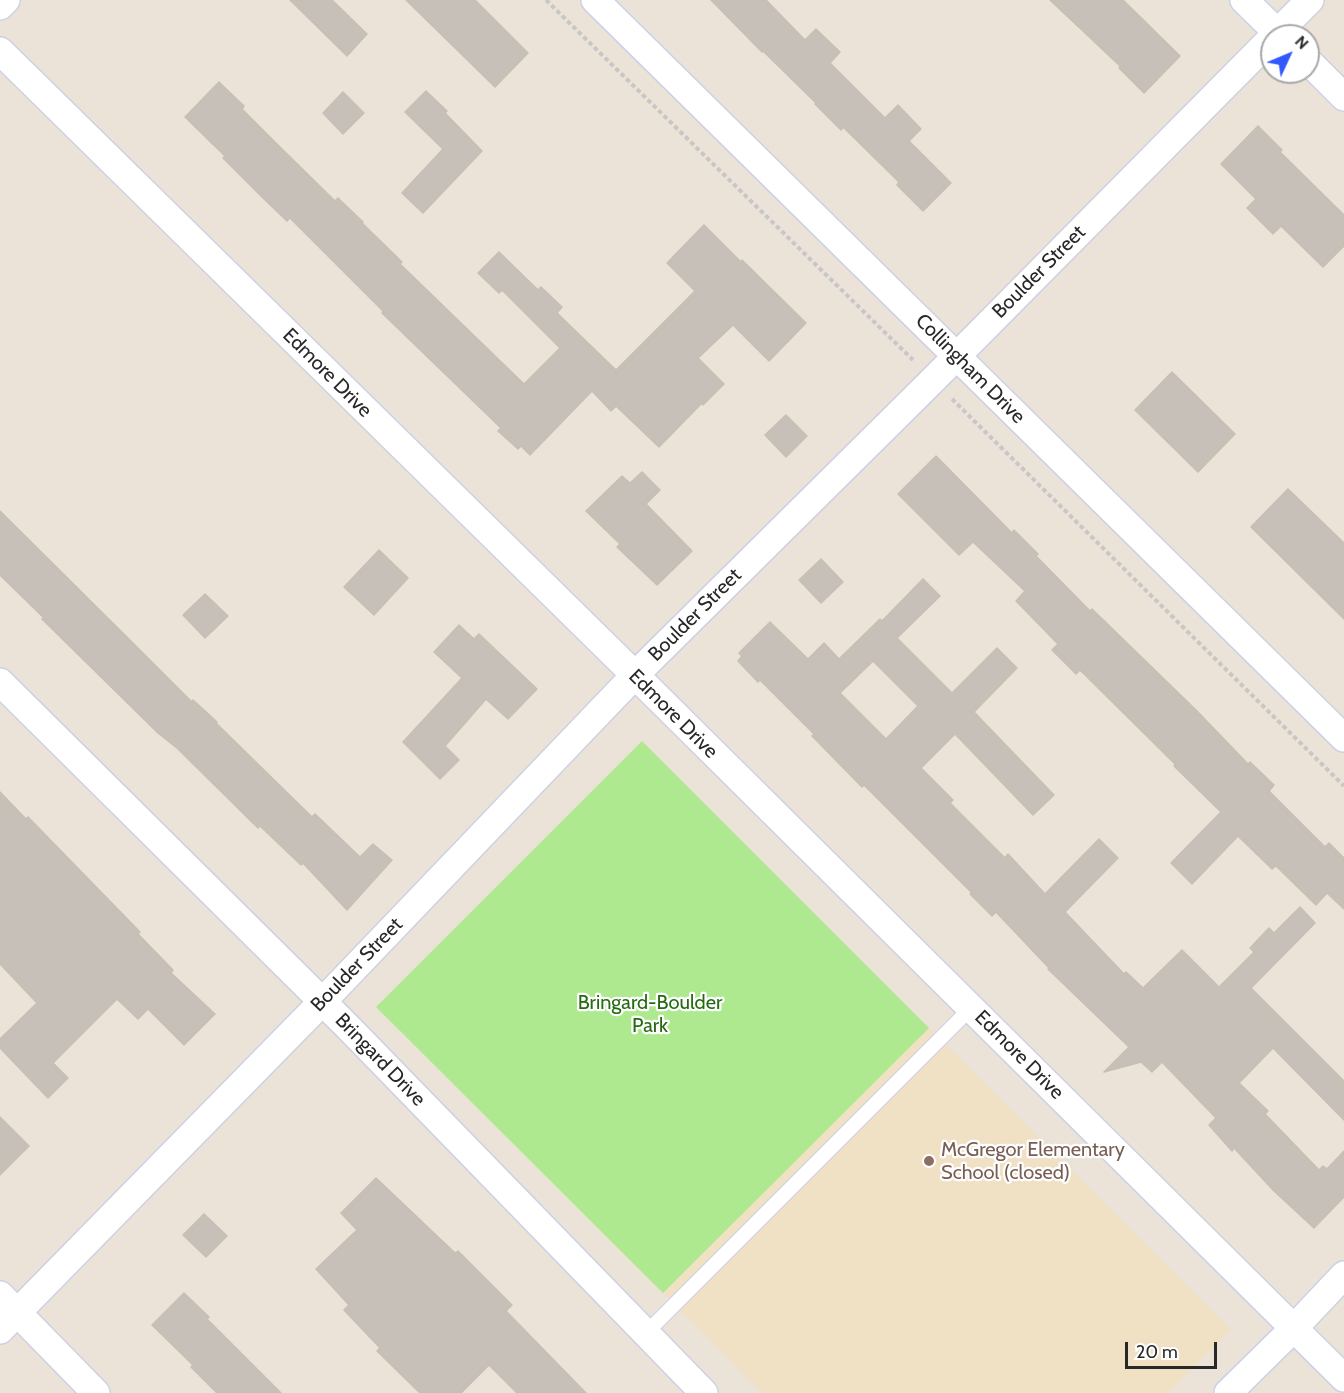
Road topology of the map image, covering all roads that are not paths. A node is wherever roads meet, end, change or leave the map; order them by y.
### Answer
1 (6, 0) edge
2 (595, 0) edge
3 (1244, 0) edge
4 (1310, 0) edge
5 (0, 6) edge
6 (1265, 24) edge
7 (1287, 24) edge
8 (0, 51) edge
9 (1260, 52) edge
10 (1320, 73) edge
11 (1344, 97) edge
12 (957, 356) junction
13 (634, 675) junction
14 (0, 682) edge
15 (1344, 738) edge
16 (323, 1001) junction
17 (971, 1008) junction
18 (1344, 1275) edge
19 (6, 1313) edge
20 (1294, 1328) junction
21 (646, 1333) junction
22 (1344, 1378) edge
23 (96, 1393) edge
24 (704, 1393) edge
25 (1228, 1393) edge

1 - 5 street
2 - 12 street, Collingham Drive
3 - 6 street
4 - 7 street, Boulder Street
8 - 13 street, Edmore Drive
9 - 12 street, Boulder Street
10 - 11 street
12 - 13 street, Boulder Street
12 - 15 street, Collingham Drive
13 - 16 street, Boulder Street
13 - 17 street, Edmore Drive
14 - 16 street, Bringard Drive
16 - 19 street, Boulder Street
16 - 21 street, Bringard Drive
17 - 20 street, Edmore Drive
17 - 21 lane
18 - 20 street
19 - 23 street
20 - 22 street, Edmore Drive
20 - 25 street
21 - 24 street, Bringard Drive

